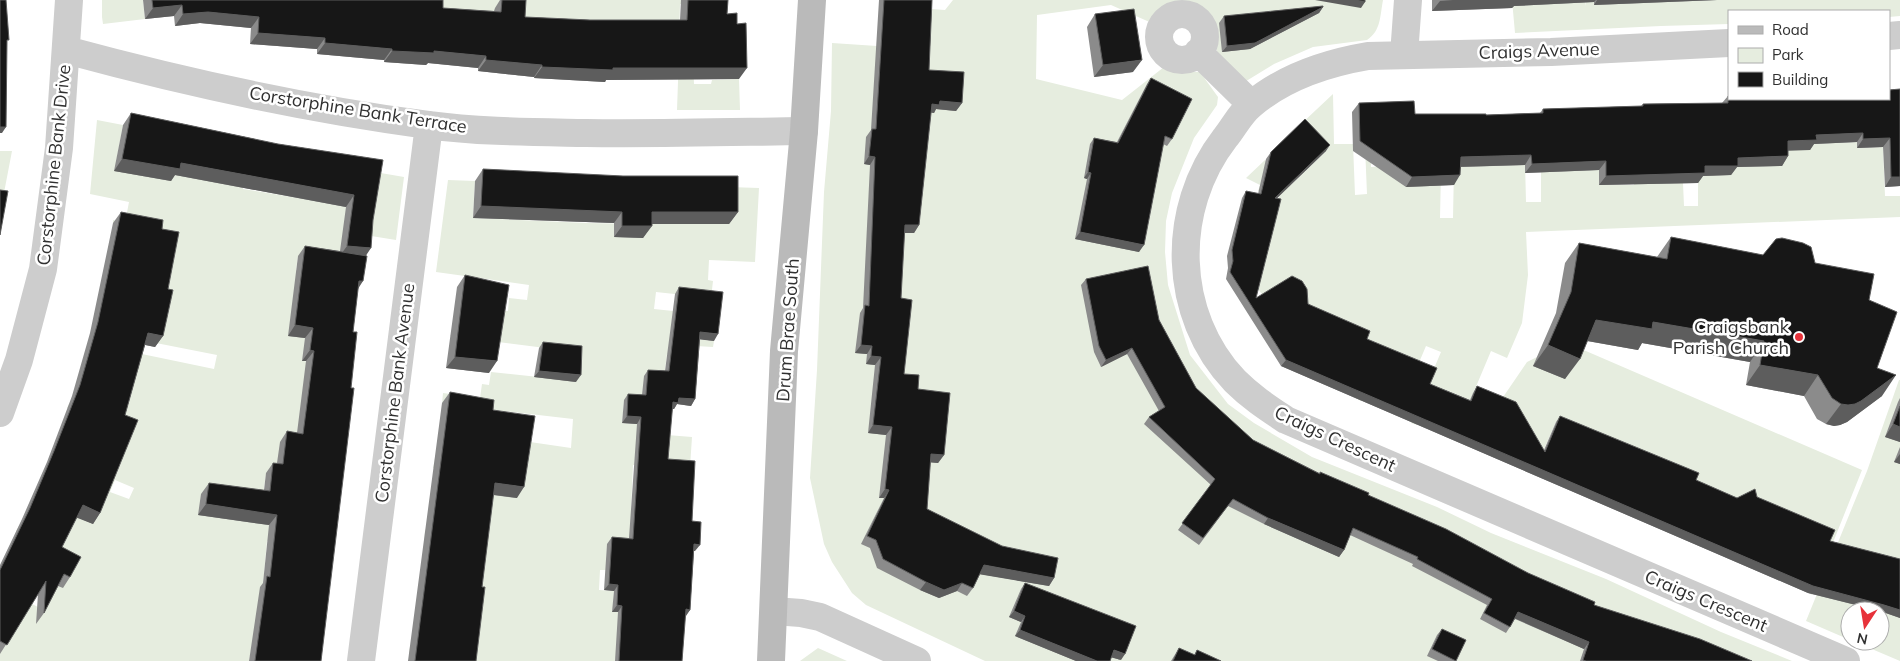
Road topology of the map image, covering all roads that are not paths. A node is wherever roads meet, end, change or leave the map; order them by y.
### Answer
1 (69, 0) edge
2 (812, 0) edge
3 (1408, 0) edge
4 (1728, 43) edge
5 (66, 50) junction
6 (1198, 52) dead end
7 (1404, 55) junction
8 (1251, 104) junction
9 (428, 125) junction
10 (804, 131) junction
11 (0, 413) edge
12 (774, 611) junction
13 (361, 661) edge
14 (771, 661) edge
15 (917, 661) edge
16 (1846, 661) edge

1 - 5 street, Corstorphine Bank Drive
2 - 10 main road, Drum Brae South
3 - 7 street
4 - 7 street, Craigs Avenue
5 - 9 street, Corstorphine Bank Terrace
5 - 11 street, Corstorphine Bank Drive
6 - 8 street
7 - 8 street, Craigs Crescent
8 - 16 street, Craigs Crescent
9 - 10 street, Corstorphine Bank Terrace
9 - 13 street, Corstorphine Bank Avenue
10 - 12 main road, Drum Brae South
12 - 14 main road, Drum Brae South
12 - 15 street

